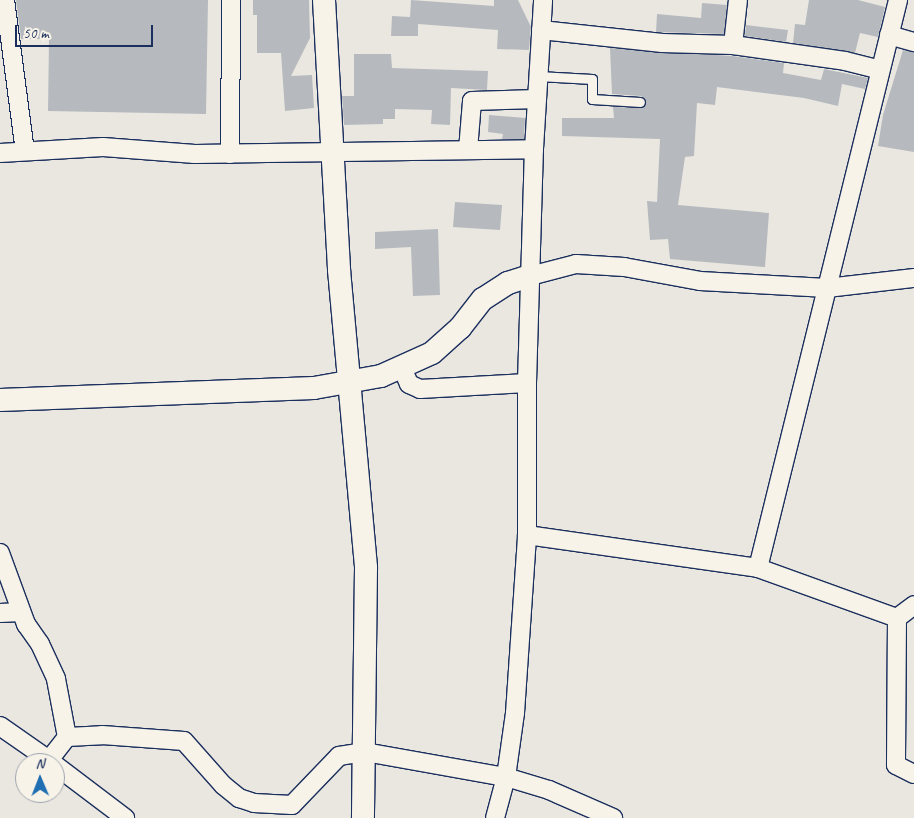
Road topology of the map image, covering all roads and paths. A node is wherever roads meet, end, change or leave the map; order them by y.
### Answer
1 (5, 0) edge
2 (231, 0) edge
3 (324, 0) edge
4 (543, 0) edge
5 (738, 0) edge
6 (898, 0) edge
7 (541, 30) junction
8 (889, 35) junction
9 (914, 42) edge
10 (733, 46) junction
11 (880, 70) junction
12 (538, 76) junction
13 (537, 99) junction
14 (640, 102) dead end
15 (534, 149) junction
16 (331, 150) junction
17 (468, 150) junction
18 (25, 151) junction
19 (0, 153) edge
20 (230, 154) junction
21 (530, 276) junction
22 (914, 278) edge
23 (827, 288) junction
24 (402, 368) junction
25 (348, 382) junction
26 (527, 383) junction
27 (0, 400) edge
28 (527, 535) junction
29 (0, 552) edge
30 (758, 568) junction
31 (914, 605) edge
32 (21, 612) junction
33 (0, 613) edge
34 (897, 618) junction
35 (0, 726) edge
36 (67, 737) junction
37 (365, 752) junction
38 (38, 753) edge
39 (58, 753) edge
40 (65, 773) edge
41 (914, 774) edge
42 (506, 778) junction
43 (125, 818) edge
44 (363, 818) edge
45 (495, 818) edge
46 (613, 818) edge

1 - 18 street
2 - 20 street
3 - 16 street
4 - 7 street
5 - 10 street
6 - 8 street
7 - 10 street
7 - 12 street
8 - 9 street
8 - 11 street
10 - 11 street
11 - 23 street
12 - 13 street
12 - 14 lane
13 - 15 street
13 - 17 street
15 - 17 street
15 - 21 street
16 - 17 street
16 - 20 street
16 - 25 street
18 - 19 street
18 - 20 street
21 - 23 street
21 - 24 street
21 - 26 street
22 - 23 street
23 - 30 street
24 - 25 street
24 - 26 street
25 - 27 street
25 - 37 street
26 - 28 street
28 - 30 street
28 - 42 street
29 - 32 street
30 - 34 street
31 - 34 street
32 - 33 street
32 - 36 street
34 - 41 street
35 - 38 street
36 - 37 street
36 - 39 street
37 - 42 street
37 - 44 street
40 - 43 street
42 - 45 street
42 - 46 street

